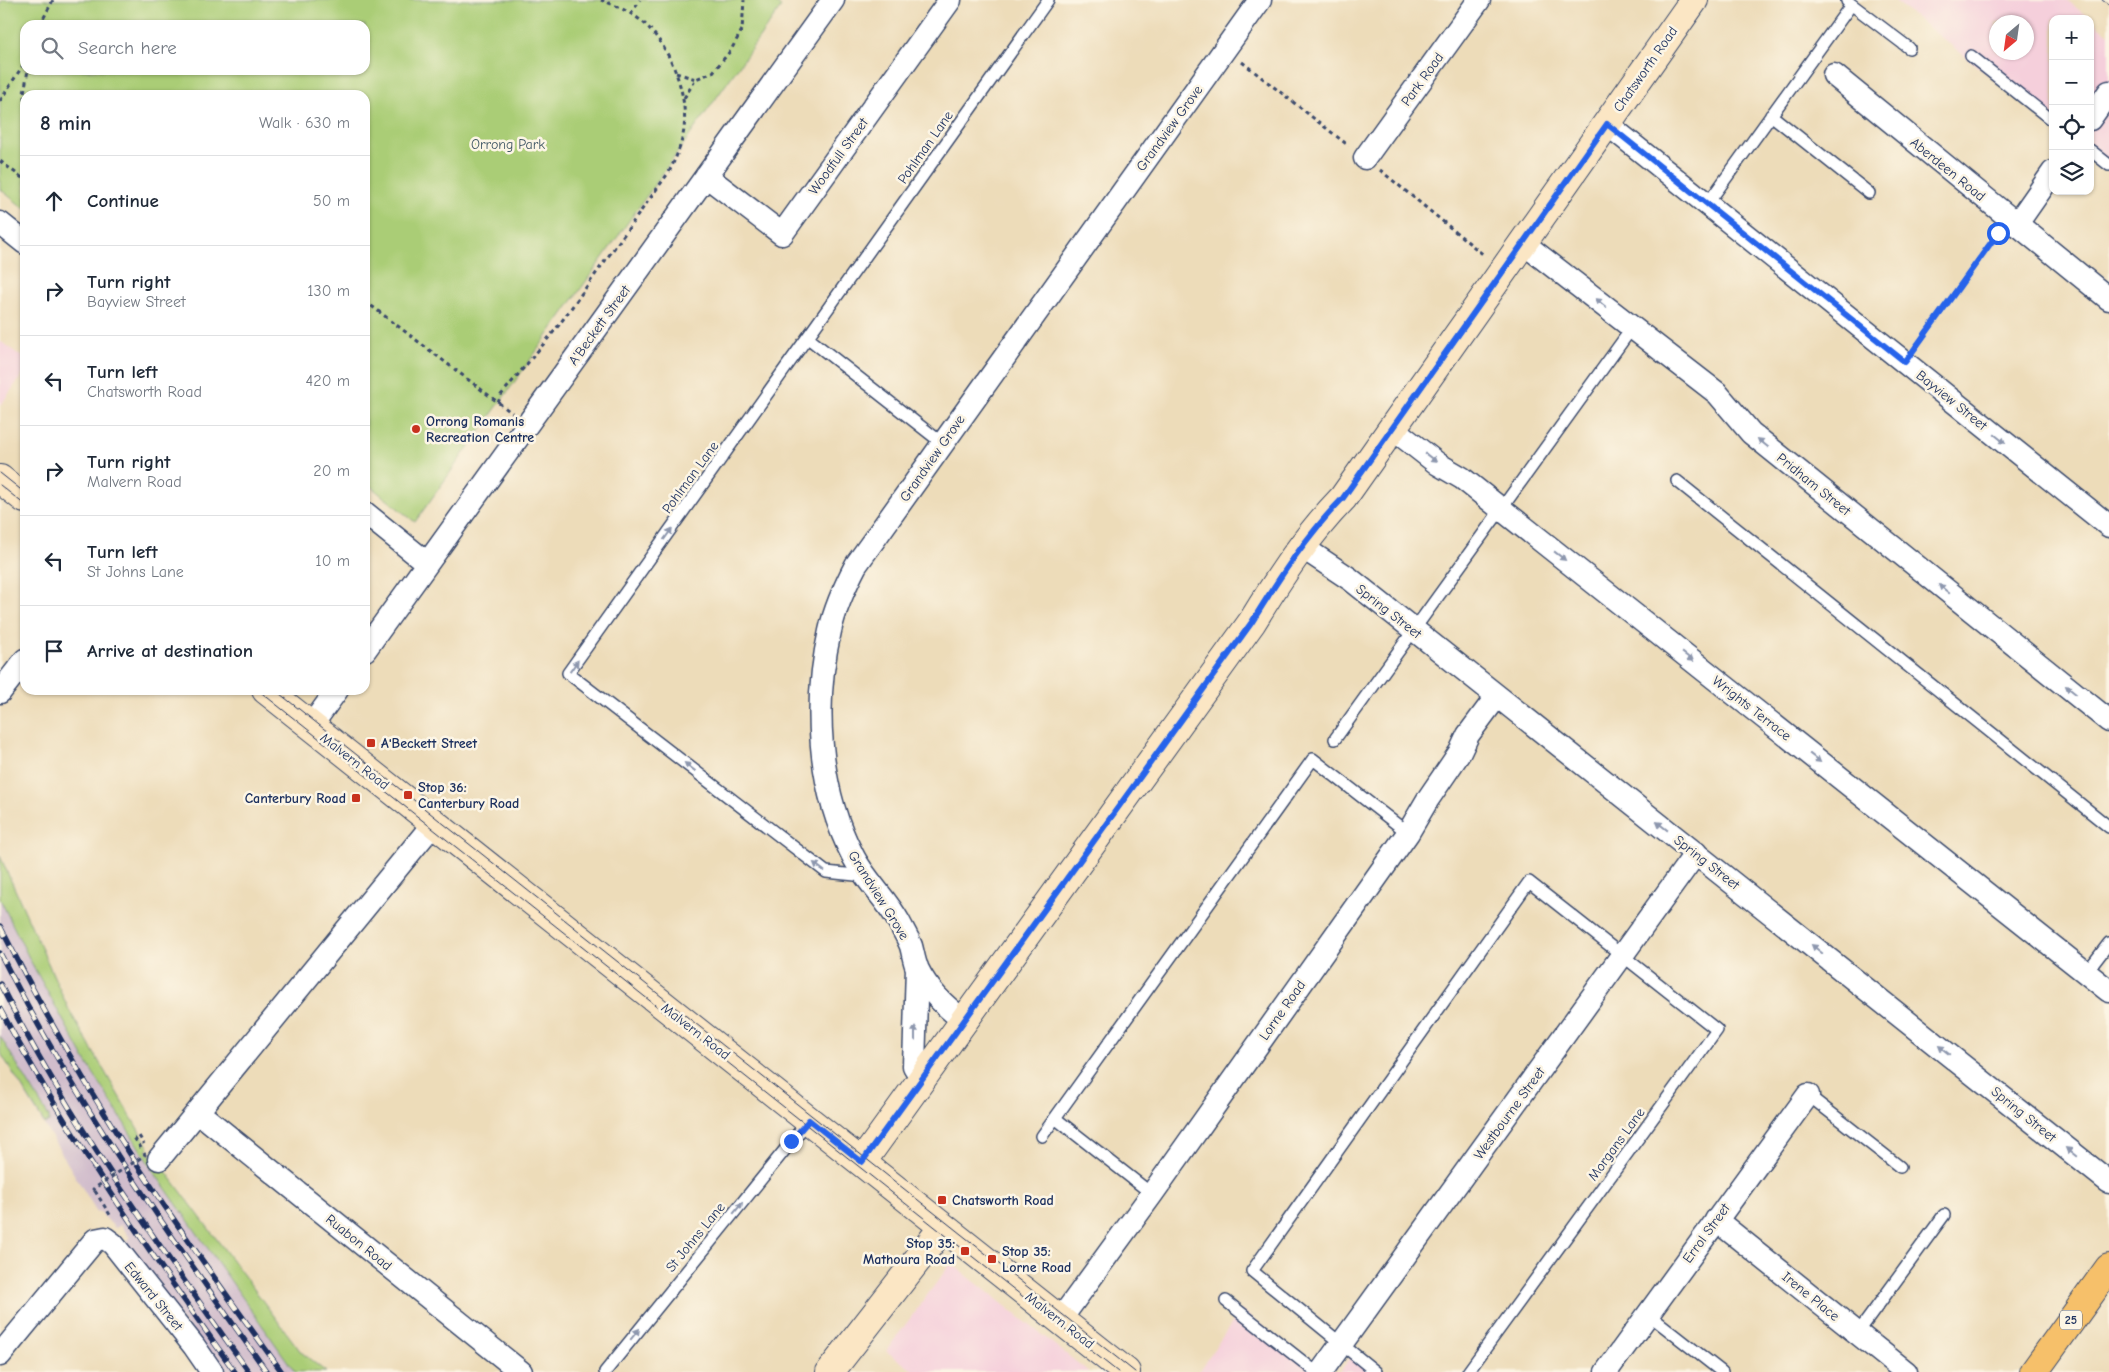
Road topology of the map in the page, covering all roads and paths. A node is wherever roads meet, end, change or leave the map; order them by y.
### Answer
1 (53, 0) edge
2 (602, 0) edge
3 (640, 0) edge
4 (744, 0) edge
5 (950, 0) edge
6 (1048, 0) edge
7 (1260, 0) edge
8 (1479, 0) edge
9 (1694, 0) edge
10 (1848, 2) edge
11 (822, 4) edge
12 (631, 14) junction
13 (43, 20) edge
14 (1909, 48) dead end
15 (1971, 56) dead end
16 (20, 70) edge
17 (676, 73) junction
18 (27, 75) edge
19 (1834, 75) dead end
20 (696, 79) junction
21 (24, 90) edge
22 (2109, 92) edge
23 (684, 99) junction
24 (0, 101) edge
25 (2094, 113) edge
26 (1771, 115) junction
27 (2049, 118) edge
28 (1607, 124) junction
29 (2094, 153) edge
30 (1365, 158) dead end
31 (0, 161) edge
32 (2109, 166) edge
33 (20, 176) edge
34 (706, 176) junction
35 (2049, 177) edge
36 (1869, 193) dead end
37 (1708, 203) junction
38 (0, 223) edge
39 (2010, 230) junction
40 (20, 239) edge
41 (1523, 243) junction
42 (2109, 299) edge
43 (370, 305) edge
44 (1632, 328) junction
45 (808, 338) junction
46 (1905, 362) junction
47 (498, 403) junction
48 (528, 425) junction
49 (1392, 428) junction
50 (942, 443) junction
51 (0, 479) edge
52 (1677, 481) dead end
53 (20, 495) edge
54 (1501, 509) junction
55 (370, 517) edge
56 (2109, 526) edge
57 (1302, 547) junction
58 (427, 563) junction
59 (1413, 630) junction
60 (370, 643) edge
61 (20, 666) edge
62 (0, 692) edge
63 (272, 695) edge
64 (333, 695) edge
65 (1497, 696) junction
66 (2109, 721) edge
67 (311, 726) junction
68 (1335, 740) dead end
69 (434, 823) junction
70 (2109, 827) edge
71 (1408, 833) junction
72 (1696, 853) junction
73 (866, 876) junction
74 (2109, 943) edge
75 (1622, 956) junction
76 (917, 967) junction
77 (2086, 973) junction
78 (2109, 991) edge
79 (964, 1021) junction
80 (922, 1079) junction
81 (1808, 1095) joint
82 (198, 1112) junction
83 (1055, 1118) junction
84 (809, 1120) junction
85 (1042, 1136) dead end
86 (140, 1138) dead end
87 (136, 1140) dead end
88 (151, 1156) joint
89 (862, 1162) junction
90 (1900, 1167) dead end
91 (2109, 1182) edge
92 (1152, 1194) junction
93 (1944, 1215) dead end
94 (114, 1219) dead end
95 (1716, 1220) junction
96 (943, 1227) junction
97 (2108, 1272) edge
98 (1226, 1301) dead end
99 (1648, 1314) junction
100 (1060, 1320) junction
101 (1857, 1334) junction
102 (1342, 1345) junction
103 (0, 1354) edge
104 (207, 1370) edge
105 (521, 1372) edge
106 (605, 1372) edge
107 (830, 1372) edge
108 (1126, 1372) edge
109 (1316, 1372) edge
110 (1322, 1372) edge
111 (1376, 1372) edge
112 (1468, 1372) edge
113 (1606, 1372) edge
114 (1722, 1372) edge
115 (1906, 1372) edge
116 (2034, 1372) edge

1 - 13 path
2 - 12 path
3 - 12 path
4 - 20 path
5 - 34 street, Woodfull Street
6 - 45 lane, Pohlman Lane
7 - 50 street, Grandview Grove
8 - 30 street, Park Road
9 - 28 street, Chatsworth Road
10 - 14 lane
10 - 26 lane
11 - 34 street, A'Beckett Street
12 - 17 path
15 - 27 lane
16 - 24 path
17 - 20 path
17 - 23 path
18 - 21 path
19 - 39 street, Aberdeen Road
20 - 23 path
22 - 25 street
23 - 47 path
26 - 36 lane
26 - 37 lane
28 - 37 street, Bayview Street
28 - 41 street, Chatsworth Road
29 - 32 lane
31 - 33 path
34 - 48 street, A'Beckett Street
35 - 39 street
37 - 46 street, Bayview Street
38 - 40 street
39 - 42 street, Aberdeen Road
39 - 46 path
44 -> 41 street, Pridham Street
41 - 49 street, Chatsworth Road
43 - 47 path
44 - 54 lane
66 -> 44 street, Pridham Street
45 - 50 lane
73 -> 45 lane, Pohlman Lane
46 -> 56 street, Bayview Street
47 - 48 path
48 - 58 street, A'Beckett Street
49 -> 54 street, Wrights Terrace
49 - 57 street, Chatsworth Road
50 - 73 street, Grandview Grove
51 - 53 street
52 - 70 lane
54 - 59 lane
54 -> 77 street, Wrights Terrace
55 - 58 street
57 - 59 street, Spring Street
57 - 79 street, Chatsworth Road
58 - 60 street, A'Beckett Street
59 - 65 street, Spring Street
59 - 68 lane
61 - 62 street
63 - 67 street, Malvern Road
64 - 67 street
65 - 71 street, Lorne Road
72 -> 65 street, Spring Street
67 - 69 street, Malvern Road
69 - 82 street
69 - 84 street, Malvern Road
71 - 83 lane
71 - 92 street, Lorne Road
72 - 75 street, Westbourne Street
91 -> 72 street, Spring Street
73 - 76 street, Grandview Grove
74 - 77 lane
75 - 102 street, Westbourne Street
75 - 102 lane
75 - 112 lane, Morgans Lane
76 - 79 street, Grandview Grove
80 -> 76 street, Grandview Grove
77 - 78 street, Wrights Terrace
79 - 80 street, Chatsworth Road
80 - 89 street, Chatsworth Road
81 - 90 lane
81 - 95 street, Errol Street
82 - 88 street
82 - 105 street, Ruabon Road
83 - 85 lane
83 - 92 lane
84 - 89 street, Malvern Road
106 -> 84 lane, St Johns Lane
86 - 87 path
88 - 94 path, bridge
89 - 96 street, Malvern Road
92 - 100 street, Lorne Road
93 - 101 lane
95 - 99 street, Errol Street
95 - 101 street, Irene Place
96 - 100 street, Malvern Road
96 - 107 street
97 - 116 main road, 25
98 - 109 lane
99 - 113 street, Errol Street
99 - 114 lane
100 - 108 street, Malvern Road
101 - 115 street, Irene Place
102 - 110 street, Westbourne Street
102 - 111 lane
103 - 104 street, Edward Street

